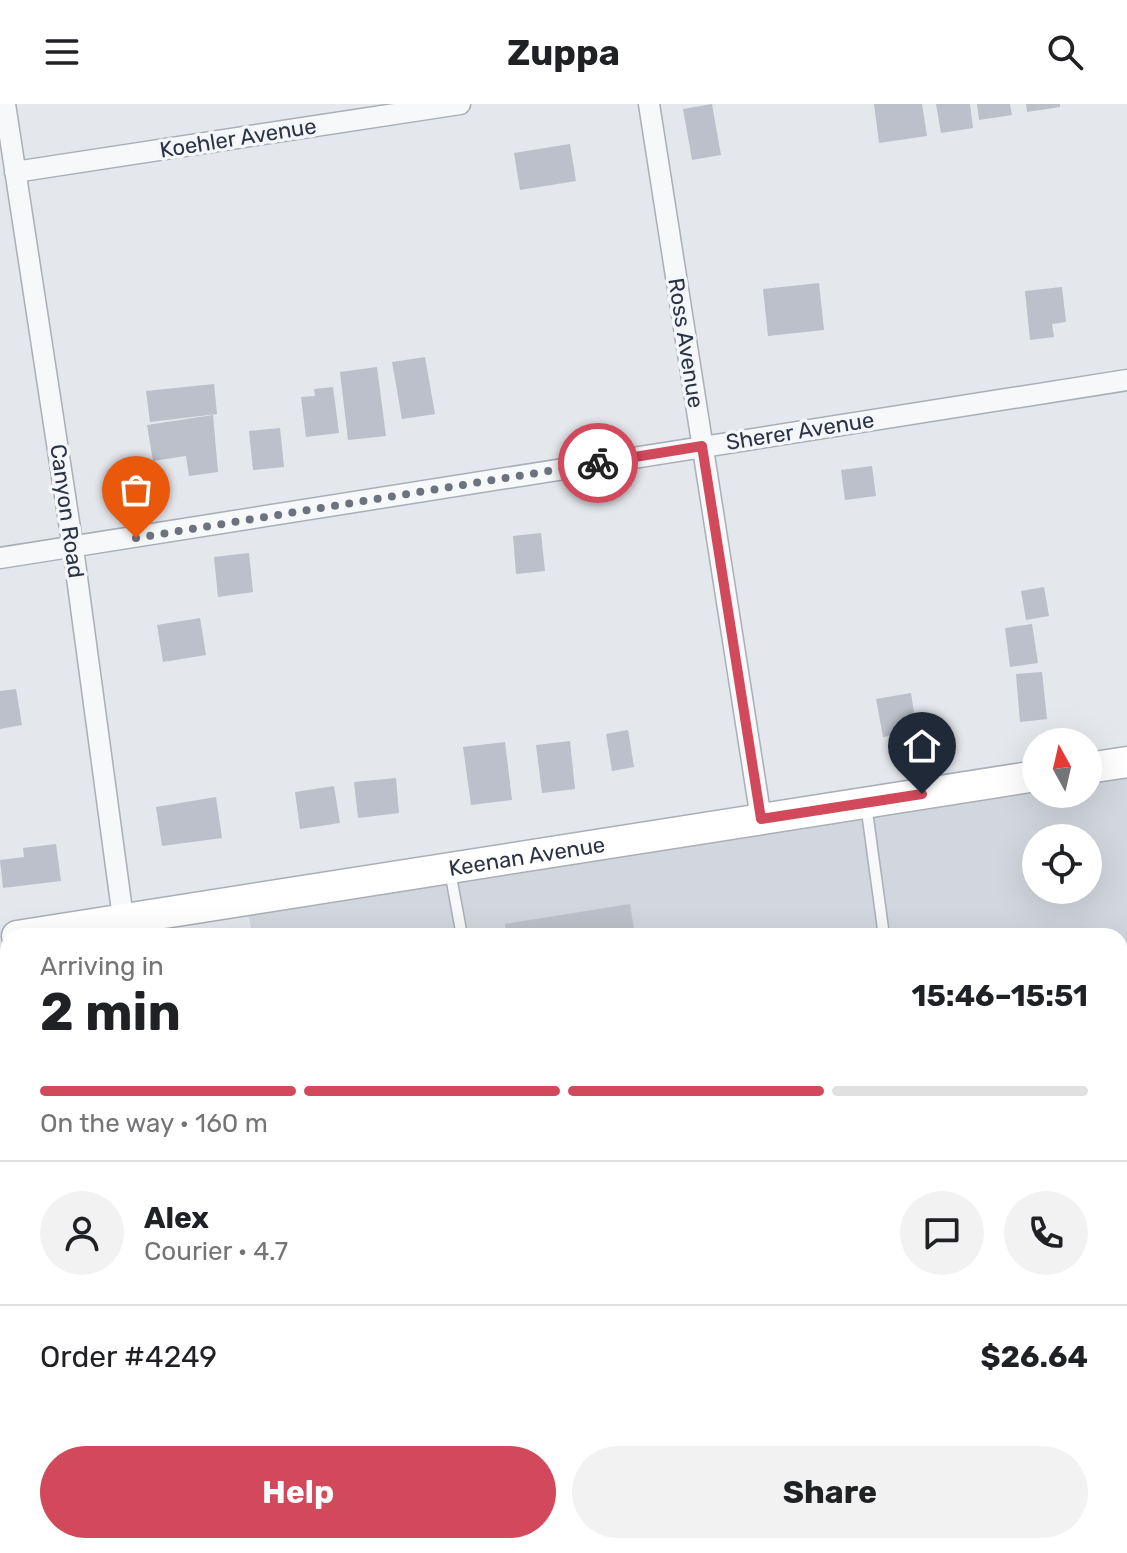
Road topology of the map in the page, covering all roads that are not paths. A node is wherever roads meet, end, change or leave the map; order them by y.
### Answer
1 (5, 104) edge
2 (460, 104) edge
3 (649, 104) edge
4 (15, 172) junction
5 (1127, 380) edge
6 (702, 446) junction
7 (73, 548) junction
8 (0, 558) edge
9 (1127, 762) edge
10 (1102, 766) edge
11 (1022, 778) edge
12 (866, 802) junction
13 (761, 819) junction
14 (450, 868) junction
15 (123, 918) junction
16 (78, 928) edge
17 (461, 928) edge
18 (883, 928) edge

1 - 4 street, Canyon Road
2 - 4 street, Koehler Avenue
3 - 6 street, Ross Avenue
4 - 7 street, Canyon Road
5 - 6 street, Sherer Avenue
6 - 7 street, Sherer Avenue
6 - 13 street, Ross Avenue
7 - 8 street, Sherer Avenue
7 - 15 street, Canyon Road
9 - 10 street
11 - 12 street, Keenan Avenue
12 - 13 street, Keenan Avenue
12 - 18 lane
13 - 14 street, Keenan Avenue
14 - 15 street, Keenan Avenue
14 - 17 lane
15 - 16 street, Keenan Avenue

